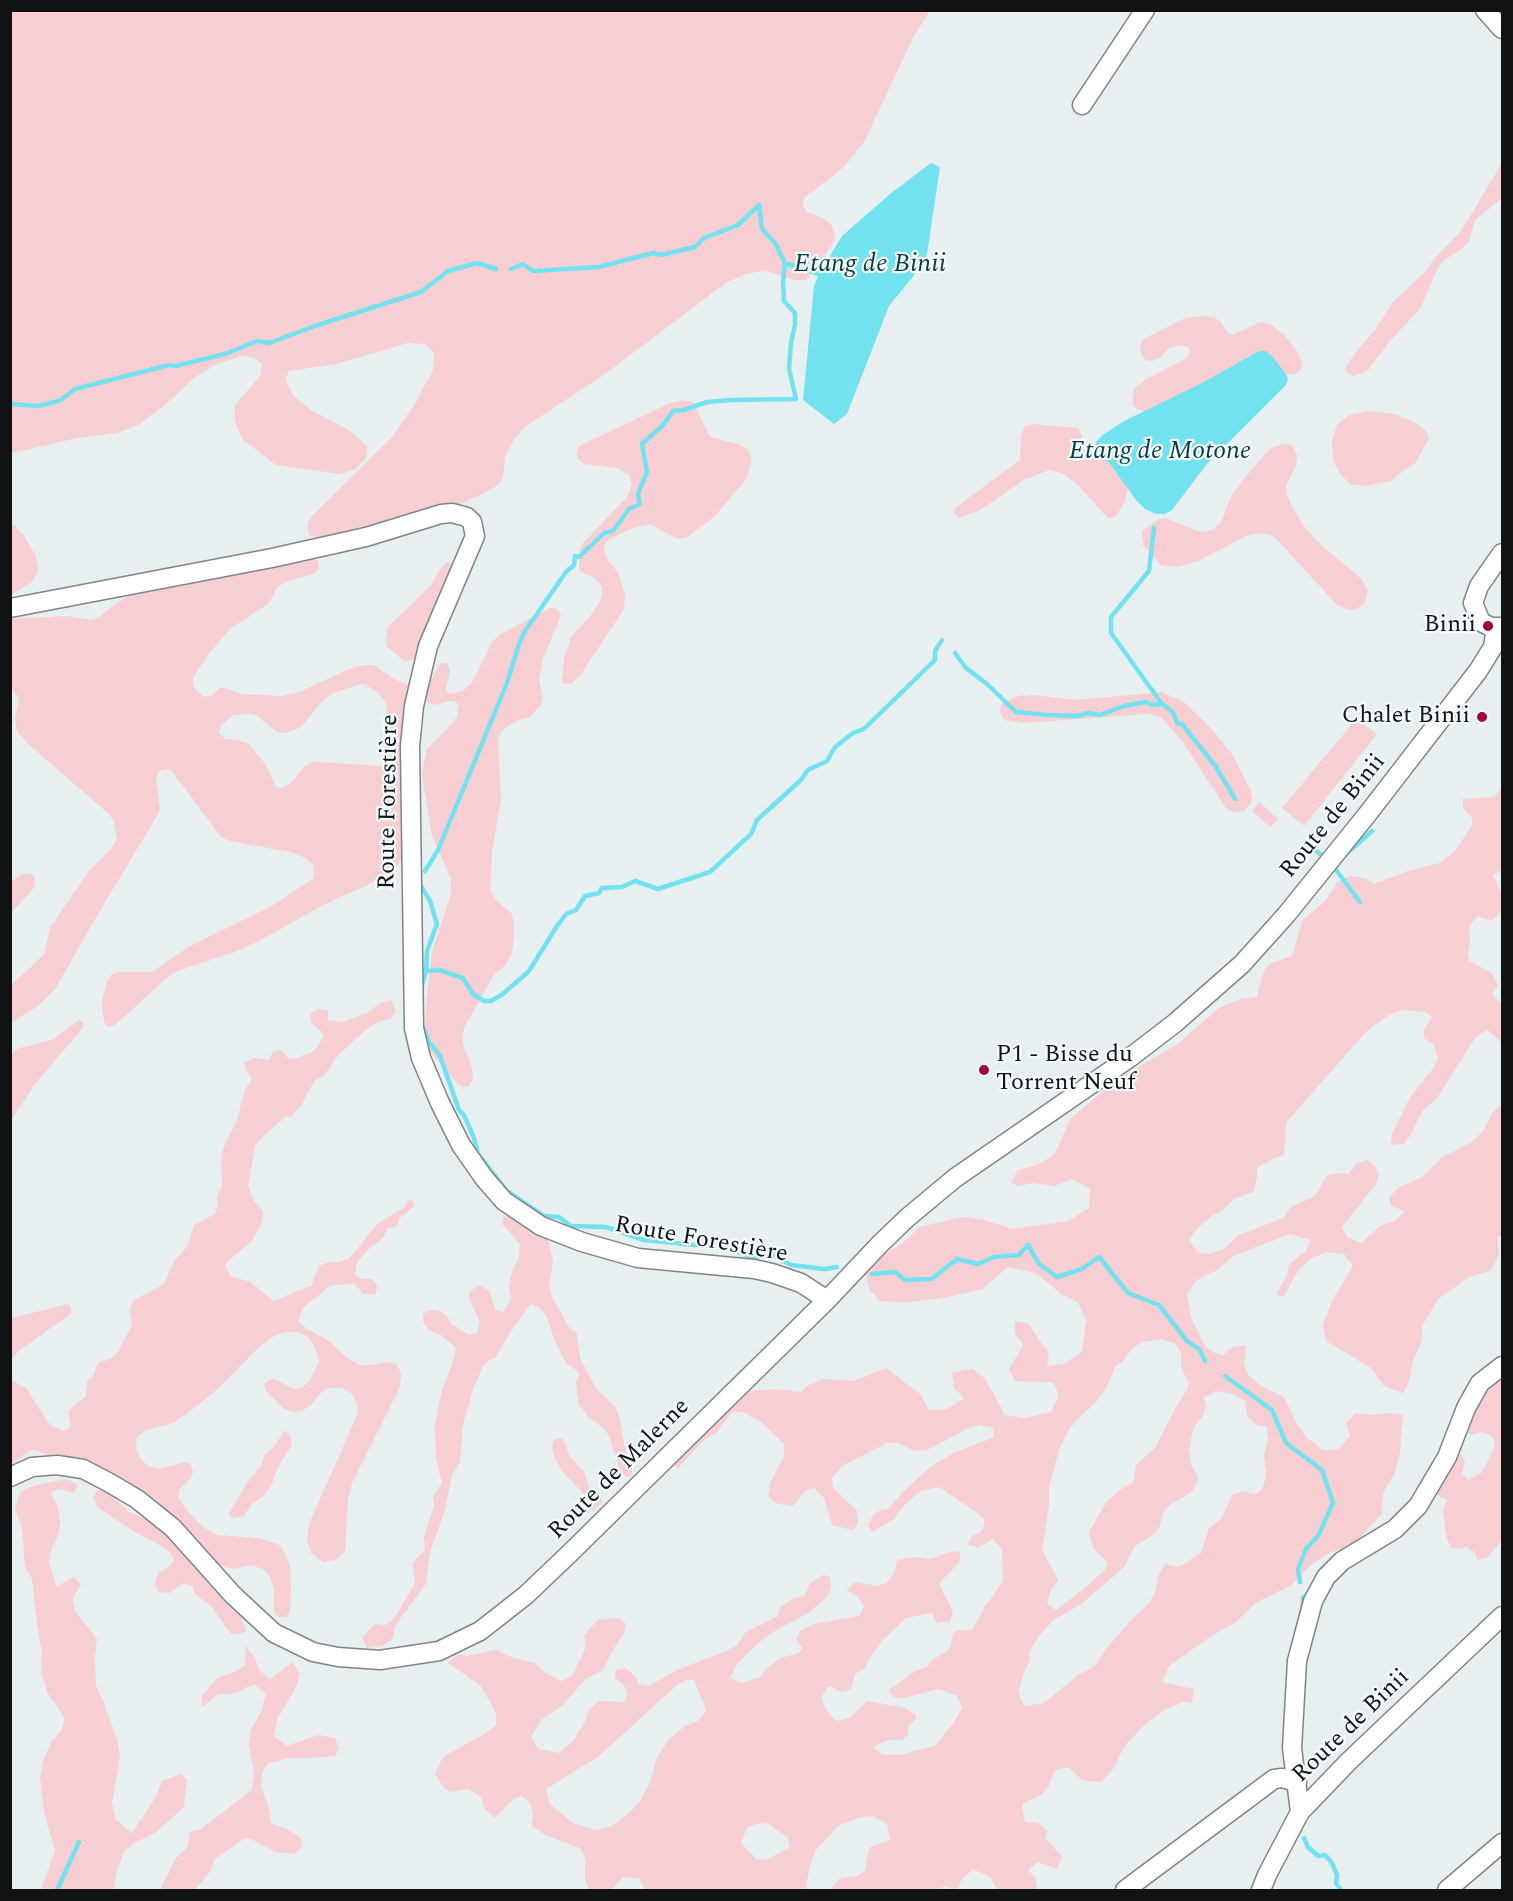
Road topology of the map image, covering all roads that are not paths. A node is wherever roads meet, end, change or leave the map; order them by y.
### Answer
1 (1145, 10) edge
2 (1485, 10) edge
3 (1503, 29) edge
4 (1082, 105) dead end
5 (1503, 553) edge
6 (10, 608) edge
7 (1499, 627) edge
8 (1210, 993) joint
9 (827, 1300) junction
10 (1503, 1366) edge
11 (10, 1477) edge
12 (1503, 1616) edge
13 (1297, 1782) junction
14 (1300, 1812) junction
15 (1503, 1842) edge
16 (1125, 1890) edge
17 (1261, 1890) edge
18 (1447, 1890) edge

1 - 4 street
2 - 3 street
5 - 7 street, Route de Binii
6 - 9 street, Route Forestière
7 - 8 street, Route de Binii
8 - 9 street, Route de Malerne
9 - 11 street, Route de Malerne
10 - 13 street
12 - 14 street, Route de Binii
13 - 14 street
13 - 16 street
14 - 17 street, Route de Binii
15 - 18 street

